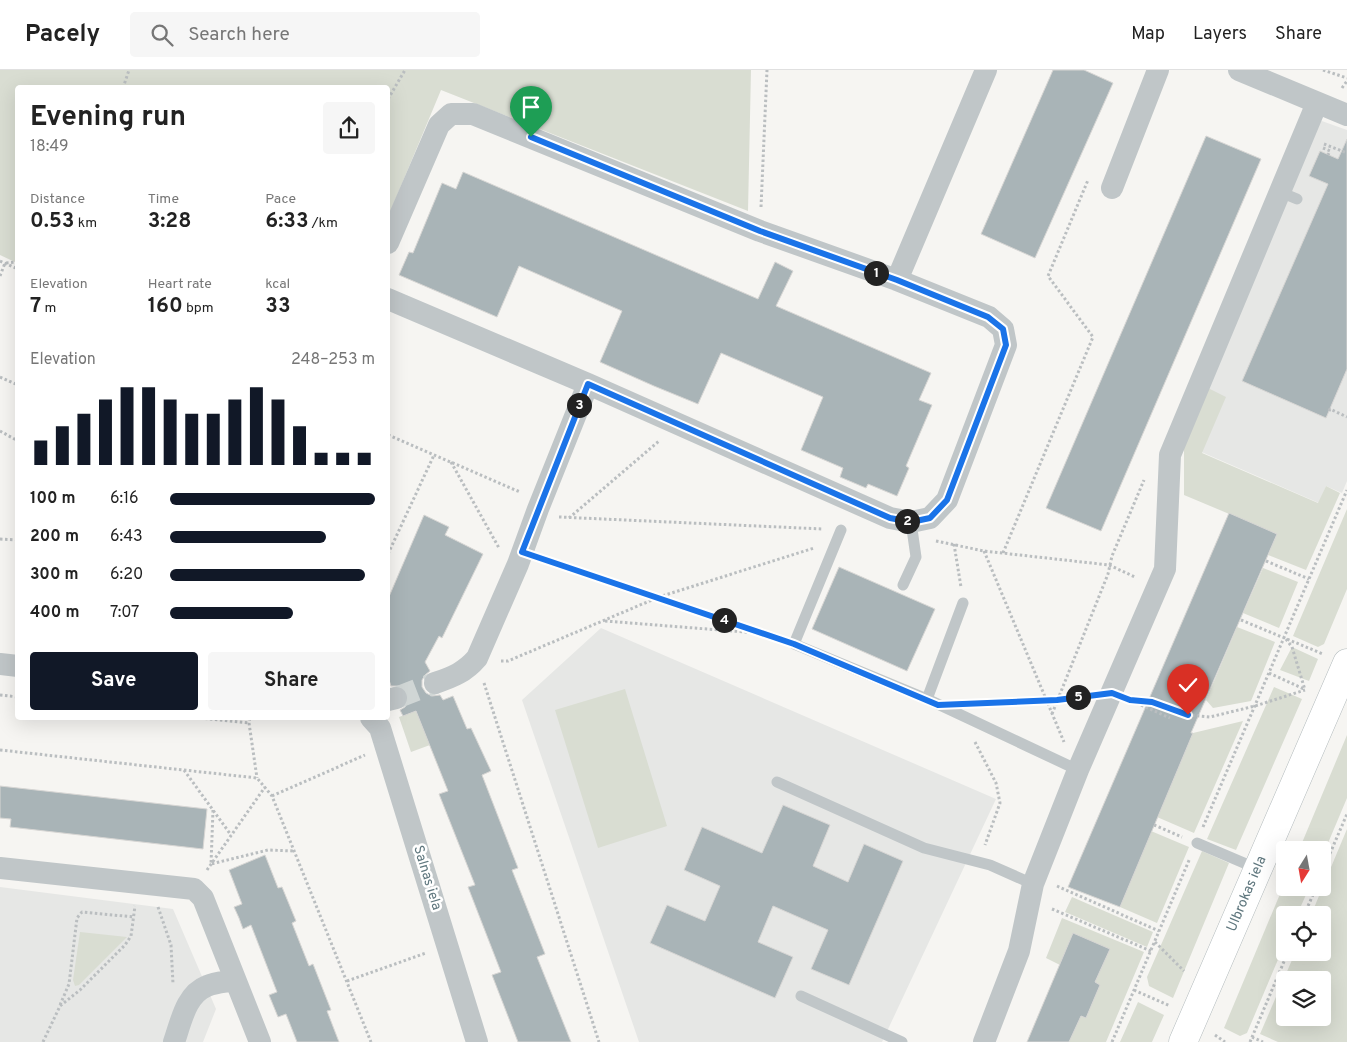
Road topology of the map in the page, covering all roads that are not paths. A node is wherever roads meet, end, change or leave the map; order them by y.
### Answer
1 (986, 70) edge
2 (1158, 70) edge
3 (1239, 70) edge
4 (1317, 102) junction
5 (1347, 115) edge
6 (1112, 188) dead end
7 (390, 239) edge
8 (897, 280) junction
9 (390, 300) edge
10 (588, 384) junction
11 (911, 522) junction
12 (841, 530) road end
13 (903, 585) dead end
14 (963, 603) road end
15 (0, 664) edge
16 (1347, 664) edge
17 (15, 666) edge
18 (435, 683) tunnel mouth
19 (926, 699) junction
20 (373, 720) edge
21 (1078, 770) junction
22 (777, 782) dead end
23 (1196, 843) road end
24 (0, 868) edge
25 (1258, 868) junction
26 (1033, 884) junction
27 (235, 980) junction
28 (801, 996) dead end
29 (174, 1042) edge
30 (260, 1042) edge
31 (477, 1042) edge
32 (902, 1042) edge
33 (984, 1042) edge
34 (1183, 1042) edge

1 - 8 street
2 - 6 street
3 - 4 street
4 - 5 street
4 - 21 street
7 - 8 street
8 - 11 street
9 - 10 street
10 - 11 street
10 - 18 street
11 - 13 lane
12 - 19 lane
14 - 19 lane
15 - 17 street
16 - 25 main road, Ulbrokas iela
19 - 21 lane
20 - 31 street, Salnas iela
21 - 26 street
22 - 26 lane
23 - 25 lane
24 - 27 street
25 - 34 main road, Ulbrokas iela
26 - 33 street
27 - 29 street
27 - 30 street
28 - 32 lane

